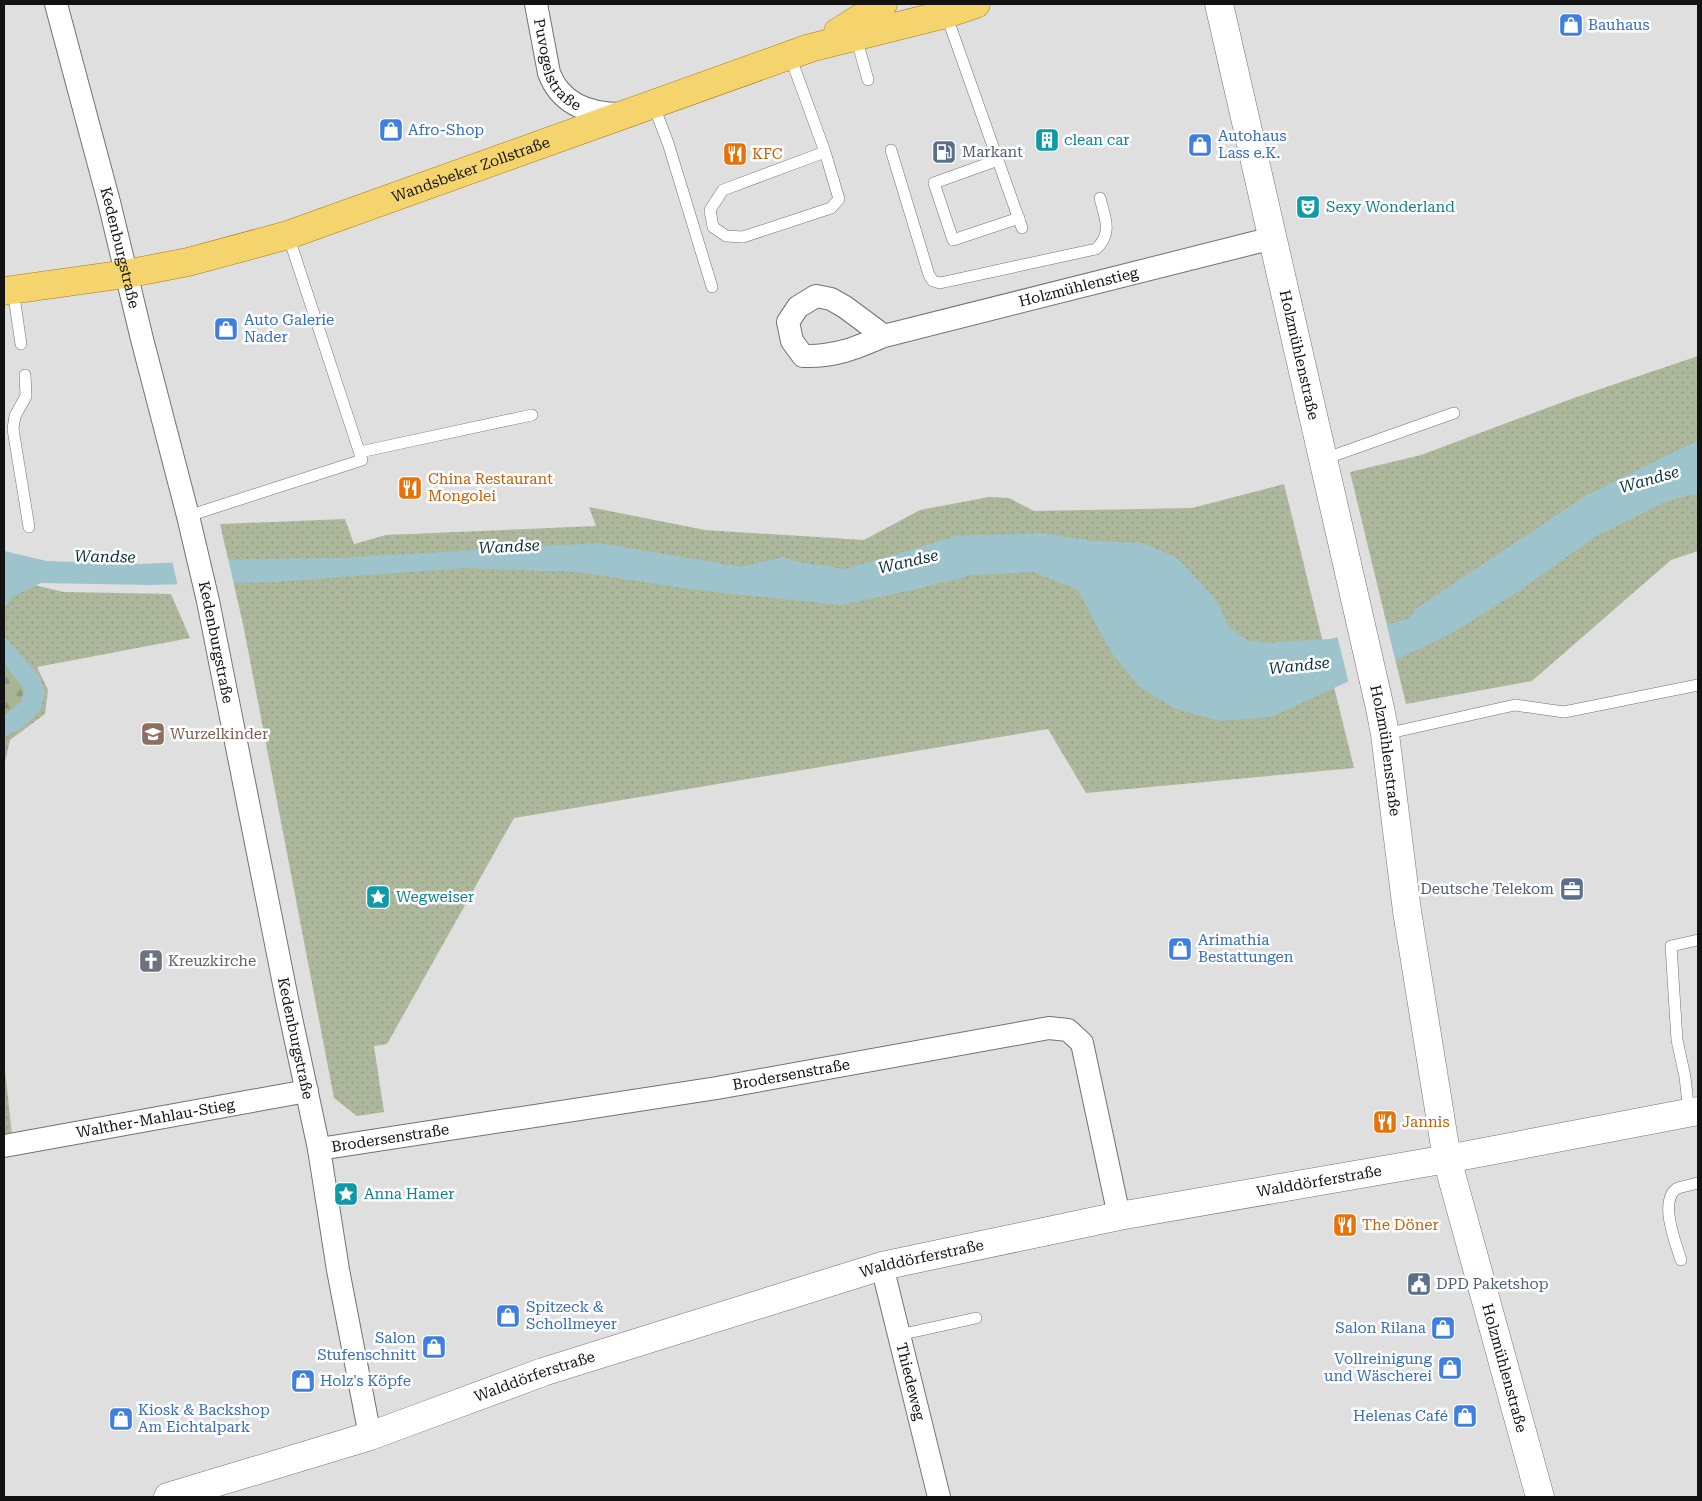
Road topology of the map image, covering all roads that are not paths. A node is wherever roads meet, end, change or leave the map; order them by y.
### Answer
1 (56, 4) edge
2 (536, 4) edge
3 (884, 4) edge
4 (976, 4) edge
5 (1219, 4) edge
6 (946, 14) junction
7 (856, 37) junction
8 (800, 52) junction
9 (868, 80) dead end
10 (652, 104) junction
11 (624, 114) junction
12 (891, 150) dead end
13 (825, 152) junction
14 (998, 160) junction
15 (1100, 198) dead end
16 (288, 235) junction
17 (1273, 238) junction
18 (126, 274) junction
19 (712, 287) dead end
20 (8, 290) edge
21 (884, 336) dead end
22 (21, 344) dead end
23 (25, 375) dead end
24 (1454, 413) dead end
25 (532, 415) dead end
26 (360, 452) junction
27 (1323, 459) junction
28 (188, 516) junction
29 (29, 527) dead end
30 (1698, 685) edge
31 (1385, 734) junction
32 (1698, 940) edge
33 (307, 1091) junction
34 (1694, 1112) edge
35 (4, 1146) edge
36 (319, 1149) junction
37 (1448, 1159) junction
38 (1698, 1184) edge
39 (1119, 1216) junction
40 (1680, 1260) dead end
41 (882, 1266) junction
42 (976, 1318) dead end
43 (899, 1335) junction
44 (370, 1436) junction
45 (168, 1497) edge
46 (939, 1497) edge
47 (1540, 1497) edge

1 - 18 street, Kedenburgstraße
2 - 11 street, Puvogelstraße
3 - 8 main road, Wandsbeker Zollstraße
4 - 6 main road, Wandsbeker Zollstraße
5 - 17 street, Holzmühlenstraße
6 - 7 main road, Wandsbeker Zollstraße
6 - 14 lane
7 - 8 main road, Wandsbeker Zollstraße
7 - 9 lane
8 - 10 main road, Wandsbeker Zollstraße
8 - 13 lane
10 - 11 main road, Wandsbeker Zollstraße
10 - 19 lane
11 - 16 main road, Wandsbeker Zollstraße
12 - 15 lane
13 - 13 lane
14 - 14 lane
16 - 18 main road, Wandsbeker Zollstraße
16 - 26 lane
17 - 21 street, Holzmühlenstieg
17 - 27 street, Holzmühlenstraße
18 - 20 main road, Wandsbeker Zollstraße
18 - 28 street, Kedenburgstraße
20 - 22 lane
23 - 29 lane
24 - 27 lane
25 - 26 lane
26 - 28 lane
27 - 31 street, Holzmühlenstraße
28 - 33 street, Kedenburgstraße
30 - 31 lane
31 - 37 street, Holzmühlenstraße
32 - 34 lane
33 - 35 street, Walther-Mahlau-Stieg
33 - 36 street, Kedenburgstraße
34 - 37 street, Walddörferstraße
36 - 39 street, Brodersenstraße
36 - 44 street, Kedenburgstraße
37 - 39 street, Walddörferstraße
37 - 47 street, Holzmühlenstraße
38 - 40 lane
39 - 41 street, Walddörferstraße
41 - 43 street, Thiedeweg
41 - 44 street, Walddörferstraße
42 - 43 lane
43 - 46 street, Thiedeweg
44 - 45 street, Walddörferstraße

